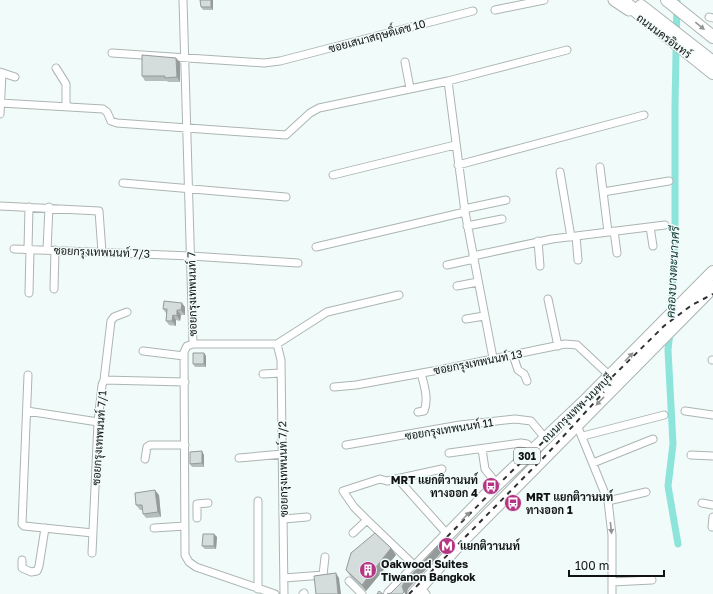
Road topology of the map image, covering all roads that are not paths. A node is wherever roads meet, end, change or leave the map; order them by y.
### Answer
1 (183, 0) edge
2 (544, 0) edge
3 (614, 0) edge
4 (622, 0) edge
5 (668, 0) edge
6 (642, 2) edge
7 (495, 10) dead end
8 (473, 11) dead end
9 (649, 24) junction
10 (713, 37) edge
11 (567, 50) dead end
12 (713, 52) edge
13 (112, 53) dead end
14 (185, 56) junction
15 (405, 62) dead end
16 (713, 62) edge
17 (56, 68) dead end
18 (1, 73) edge
19 (713, 73) edge
20 (15, 77) dead end
21 (448, 80) junction
22 (410, 88) junction
23 (0, 103) edge
24 (66, 107) junction
25 (0, 114) edge
26 (644, 115) dead end
27 (188, 128) junction
28 (455, 145) junction
29 (458, 165) junction
30 (600, 167) dead end
31 (560, 172) dead end
32 (333, 175) dead end
33 (669, 181) dead end
34 (123, 183) dead end
35 (188, 188) junction
36 (603, 192) junction
37 (286, 197) dead end
38 (506, 200) dead end
39 (0, 206) edge
40 (29, 207) junction
41 (49, 207) junction
42 (464, 211) junction
43 (502, 218) dead end
44 (665, 225) dead end
45 (467, 226) junction
46 (650, 227) junction
47 (611, 232) junction
48 (573, 236) junction
49 (538, 241) junction
50 (653, 246) dead end
51 (316, 247) dead end
52 (14, 249) dead end
53 (29, 249) junction
54 (47, 250) junction
55 (55, 250) junction
56 (102, 252) junction
57 (617, 253) dead end
58 (191, 256) junction
59 (473, 258) junction
60 (578, 260) dead end
61 (298, 263) dead end
62 (447, 266) dead end
63 (540, 266) dead end
64 (713, 272) edge
65 (478, 282) junction
66 (457, 286) dead end
67 (54, 289) dead end
68 (706, 292) edge
69 (29, 294) dead end
70 (399, 295) dead end
71 (548, 299) dead end
72 (127, 312) dead end
73 (484, 316) junction
74 (466, 319) dead end
75 (192, 344) junction
76 (277, 344) junction
77 (558, 346) junction
78 (143, 351) dead end
79 (513, 355) junction
80 (184, 356) junction
81 (493, 358) junction
82 (281, 373) junction
83 (421, 373) junction
84 (263, 374) dead end
85 (28, 375) dead end
86 (610, 376) junction
87 (104, 380) junction
88 (527, 381) dead end
89 (185, 382) junction
90 (334, 387) dead end
91 (27, 410) junction
92 (685, 411) dead end
93 (418, 412) dead end
94 (664, 415) dead end
95 (713, 415) edge
96 (98, 422) junction
97 (580, 431) junction
98 (545, 438) junction
99 (653, 439) dead end
100 (185, 445) junction
101 (346, 445) dead end
102 (482, 449) junction
103 (533, 450) junction
104 (449, 453) dead end
105 (283, 454) junction
106 (691, 455) dead end
107 (713, 456) edge
108 (239, 458) dead end
109 (145, 459) dead end
110 (593, 463) junction
111 (442, 469) dead end
112 (398, 479) junction
113 (497, 484) junction
114 (646, 492) dead end
115 (258, 501) dead end
116 (608, 501) junction
117 (208, 503) dead end
118 (702, 503) dead end
119 (197, 504) junction
120 (185, 505) junction
121 (713, 506) edge
122 (307, 517) dead end
123 (713, 517) edge
124 (198, 518) dead end
125 (284, 518) junction
126 (367, 520) junction
127 (185, 526) junction
128 (712, 527) dead end
129 (45, 528) junction
130 (154, 528) dead end
131 (94, 533) junction
132 (353, 533) dead end
133 (448, 535) junction
134 (92, 553) dead end
135 (325, 557) dead end
136 (22, 560) dead end
137 (416, 567) junction
138 (284, 578) junction
139 (652, 580) dead end
140 (349, 582) dead end
141 (612, 582) junction
142 (260, 591) edge
143 (420, 592) edge
144 (275, 594) edge
145 (284, 594) edge
146 (362, 594) edge
147 (390, 594) edge
148 (612, 594) edge

1 - 14 street, ซอยกรุงเทพนนท์ 7
2 - 7 street
3 - 9 main road, ถนนนครอินทร์
4 - 9 main road
5 -> 10 main road
6 - 12 main road
6 - 16 main road
8 - 14 street, ซอยเสนาสฤษดิ์เดช 10
9 - 19 main road, ถนนนครอินทร์
11 - 21 street
13 - 14 street, ซอยเสนาสฤษดิ์เดช 10
14 - 27 street, ซอยกรุงเทพนนท์ 7
15 - 22 street
17 - 24 street
18 - 20 street
18 - 23 street
21 - 22 street
21 - 28 street
22 - 27 street
23 - 24 street
23 - 25 street
24 - 27 street
26 - 29 street
27 - 35 street, ซอยกรุงเทพนนท์ 7
28 - 29 street
28 - 32 street
29 - 42 street
30 - 36 street
31 - 48 street
33 - 36 street
34 - 35 street
35 - 37 street
35 - 58 street, ซอยกรุงเทพนนท์ 7
36 - 47 street
38 - 42 street
39 - 40 street
40 - 41 street
40 - 53 street
41 - 54 street
41 - 56 street
42 - 45 street
42 - 51 street
43 - 45 street
44 - 46 street
45 - 59 street
46 - 47 street
46 - 50 street
47 - 48 street
47 - 57 street
48 - 49 street
48 - 60 street
49 - 59 street
49 - 63 street
52 - 53 street, ซอยกรุงเทพนนท์ 7/3
53 - 54 street, ซอยกรุงเทพนนท์ 7/3
53 - 69 street
54 - 55 street, ซอยกรุงเทพนนท์ 7/3
55 - 56 street, ซอยกรุงเทพนนท์ 7/3
55 - 67 street
56 - 58 street, ซอยกรุงเทพนนท์ 7/3
58 - 61 street, ซอยกรุงเทพนนท์ 7/3
58 - 75 street, ซอยกรุงเทพนนท์ 7
59 - 62 street
59 - 65 street
64 - 68 main road, ถนนกรุงเทพ-นนทบุรี / 301
65 - 66 street
65 - 73 street
86 -> 68 main road, ถนนกรุงเทพ-นนทบุรี / 301
68 -> 97 main road, ถนนกรุงเทพ-นนทบุรี / 301
70 - 76 street
71 - 77 street
72 - 87 street
73 - 74 street
73 - 81 street
75 - 76 street
75 - 80 street, ซอยกรุงเทพนนท์ 7
76 - 82 street, ซอยกรุงเทพนนท์ 7/2
77 - 79 street, ซอยกรุงเทพนนท์ 13
77 - 86 street, ซอยกรุงเทพนนท์ 13
78 - 80 street
79 - 81 street, ซอยกรุงเทพนนท์ 13
79 - 88 street
80 - 89 street
81 - 83 street, ซอยกรุงเทพนนท์ 13
82 - 84 street
82 - 105 street, ซอยกรุงเทพนนท์ 7/2
83 - 90 street, ซอยกรุงเทพนนท์ 13
83 - 93 street
85 - 91 street
86 - 98 main road, ถนนกรุงเทพ-นนทบุรี / 301
87 - 89 street, ซอยกรุงเทพนนท์ 7/1
87 - 96 street, ซอยกรุงเทพนนท์ 7/1
89 - 100 street
91 - 96 street
91 - 129 street
92 - 95 street
94 - 97 street
96 - 131 street, ซอยกรุงเทพนนท์ 7/1
97 - 110 street
97 - 143 main road, ถนนกรุงเทพ-นนทบุรี / 301
98 - 101 street, ซอยกรุงเทพนนท์ 11
98 - 103 main road, ถนนกรุงเทพ-นนทบุรี / 301
99 - 110 street
100 - 109 street
100 - 120 street
102 - 103 street
102 - 104 street
102 - 113 street
103 - 113 main road, ถนนกรุงเทพ-นนทบุรี / 301
105 - 108 street
105 - 125 street, ซอยกรุงเทพนนท์ 7/2
106 - 107 street
110 - 116 street
111 - 112 street
112 - 126 street
112 - 133 street
133 -> 113 main road, ถนนกรุงเทพ-นนทบุรี / 301
114 - 116 street
115 - 142 street
116 -> 141 street
117 - 119 street
118 - 121 street
119 - 120 street
119 - 124 street
120 - 127 street
122 - 125 street
123 - 128 street
125 - 138 street, ซอยกรุงเทพนนท์ 7/2
126 - 132 street
126 - 137 street
127 - 130 street
127 - 142 street
129 - 131 street
129 - 136 street
131 - 134 street, ซอยกรุงเทพนนท์ 7/1
133 - 137 main road, ถนนกรุงเทพ-นนทบุรี / 301
135 - 138 street
137 - 147 main road, ถนนกรุงเทพ-นนทบุรี / 301
138 - 145 street, ซอยกรุงเทพนนท์ 7/2
139 - 141 street
140 - 146 street
141 - 148 street
142 - 144 street

